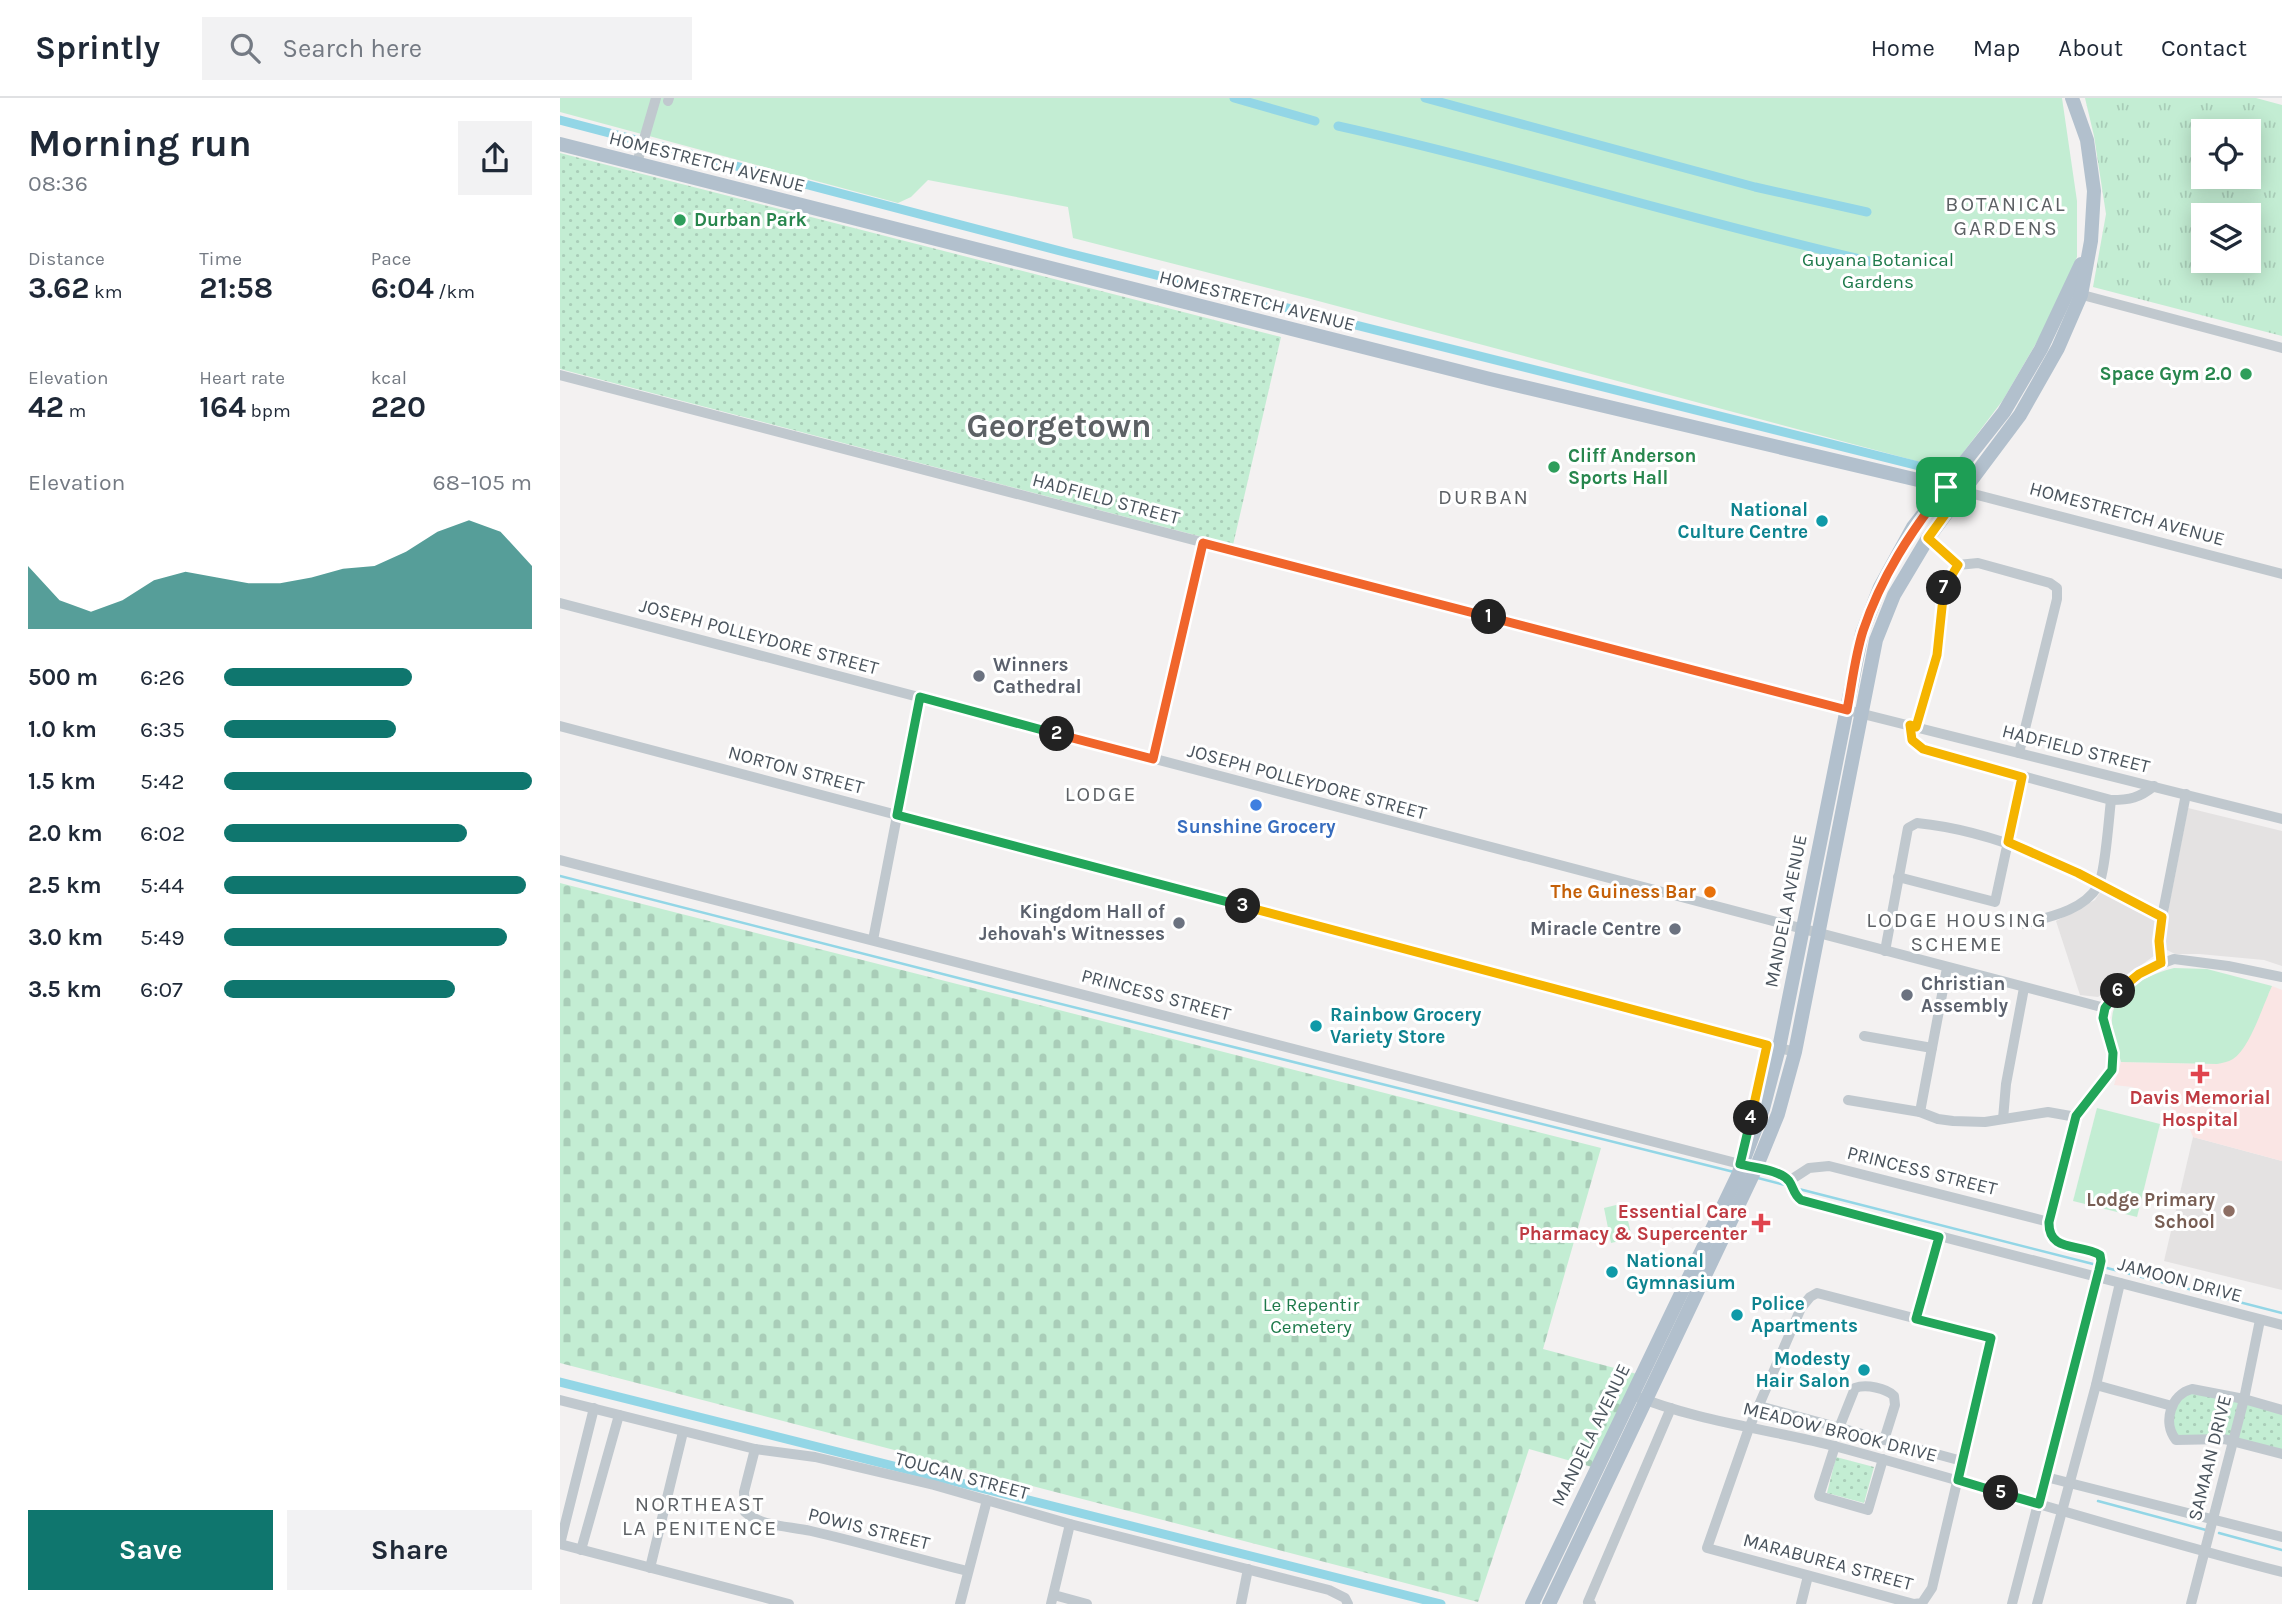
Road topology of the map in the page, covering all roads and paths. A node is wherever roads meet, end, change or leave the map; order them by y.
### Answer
1 (2072, 98) edge
2 (664, 99) edge
3 (560, 144) edge
4 (637, 163) junction
5 (2075, 293) junction
6 (2282, 348) edge
7 (560, 375) edge
8 (1946, 487) junction
9 (1962, 491) junction
10 (1928, 538) junction
11 (1203, 543) junction
12 (1958, 565) junction
13 (2282, 575) edge
14 (560, 603) edge
15 (920, 697) junction
16 (1854, 712) junction
17 (560, 726) edge
18 (1913, 726) junction
19 (2019, 753) junction
20 (1153, 759) junction
21 (2022, 777) junction
22 (2154, 786) junction
23 (2186, 794) junction
24 (2111, 800) junction
25 (897, 815) junction
26 (2282, 818) edge
27 (2008, 842) junction
28 (560, 860) edge
29 (1898, 877) junction
30 (2100, 884) junction
31 (2162, 917) junction
32 (2023, 924) dead end
33 (1801, 930) junction
34 (1816, 934) junction
35 (873, 940) junction
36 (1885, 951) junction
37 (2161, 963) junction
38 (1947, 968) junction
39 (2282, 977) edge
40 (2024, 988) junction
41 (2105, 1008) junction
42 (1864, 1036) dead end
43 (1773, 1046) junction
44 (1932, 1048) junction
45 (1795, 1052) junction
46 (1848, 1100) dead end
47 (1920, 1112) junction
48 (2076, 1116) junction
49 (2003, 1119) junction
50 (1746, 1171) junction
51 (1789, 1182) junction
52 (2049, 1222) junction
53 (1939, 1237) junction
54 (2099, 1269) junction
55 (2120, 1283) junction
56 (1916, 1319) junction
57 (2260, 1320) junction
58 (2282, 1325) edge
59 (2096, 1385) junction
60 (1639, 1397) junction
61 (2244, 1399) junction
62 (560, 1400) edge
63 (1759, 1406) junction
64 (2172, 1406) junction
65 (594, 1408) junction
66 (1671, 1408) junction
67 (2282, 1410) edge
68 (619, 1415) junction
69 (1749, 1428) junction
70 (1839, 1428) junction
71 (683, 1432) junction
72 (1884, 1440) junction
73 (2233, 1441) junction
74 (1835, 1446) junction
75 (755, 1450) junction
76 (2282, 1454) edge
77 (1883, 1460) junction
78 (1962, 1461) junction
79 (2046, 1478) junction
80 (1958, 1480) junction
81 (2070, 1484) junction
82 (987, 1500) junction
83 (2039, 1504) junction
84 (2062, 1511) junction
85 (2213, 1520) junction
86 (1070, 1524) junction
87 (2282, 1537) edge
88 (560, 1544) edge
89 (581, 1550) junction
90 (2205, 1552) junction
91 (650, 1568) junction
92 (1248, 1569) junction
93 (968, 1572) junction
94 (2282, 1572) edge
95 (1808, 1576) junction
96 (1053, 1599) edge
97 (781, 1603) edge
98 (960, 1604) edge
99 (1087, 1604) edge
100 (1241, 1604) edge
101 (1348, 1604) edge
102 (1532, 1604) edge
103 (1549, 1604) edge
104 (1591, 1604) edge
105 (1801, 1604) edge
106 (2012, 1604) edge
107 (2037, 1604) edge
108 (2191, 1604) edge

1 - 5 main road, MANDELA AVENUE
2 - 4 street
3 - 4 main road, HOMESTRETCH AVENUE
4 - 8 main road, HOMESTRETCH AVENUE
5 - 6 street
5 - 8 main road, MANDELA AVENUE
5 - 9 main road, MANDELA AVENUE
7 - 11 street, HADFIELD STREET
8 - 9 main road, HOMESTRETCH AVENUE
8 - 16 main road, MANDELA AVENUE
9 - 10 main road, MANDELA AVENUE
9 - 13 street, HOMESTRETCH AVENUE
10 - 12 street
10 - 16 main road, MANDELA AVENUE
11 - 16 street, HADFIELD STREET
11 - 20 street
12 - 18 street
12 - 19 street
14 - 15 street, JOSEPH POLLEYDORE STREET
15 - 20 street, JOSEPH POLLEYDORE STREET
15 - 25 street
16 - 18 street, HADFIELD STREET
16 - 33 main road, MANDELA AVENUE
16 - 34 main road, MANDELA AVENUE
17 - 25 street, NORTON STREET
18 - 19 street, HADFIELD STREET
18 - 21 street
19 - 22 street, HADFIELD STREET
20 - 33 street, JOSEPH POLLEYDORE STREET
21 - 24 street
21 - 27 street
22 - 23 street, HADFIELD STREET
22 - 24 street
23 - 26 street, HADFIELD STREET
23 - 31 street
24 - 30 street
25 - 35 street
25 - 43 street, NORTON STREET
27 - 29 street
27 - 29 street
27 - 30 street
28 - 35 street, PRINCESS STREET
29 - 36 street
30 - 31 street
30 - 32 street
31 - 37 street
33 - 34 street, JOSEPH POLLEYDORE STREET
33 - 43 main road, MANDELA AVENUE
34 - 36 street
34 - 45 main road, MANDELA AVENUE
35 - 50 street, PRINCESS STREET
36 - 38 street
37 - 39 street
37 - 41 street
38 - 40 street
38 - 44 street
40 - 41 street
40 - 49 street
41 - 48 street
42 - 44 street
43 - 45 street, NORTON STREET
43 - 50 main road, MANDELA AVENUE
44 - 47 street
45 - 50 main road, MANDELA AVENUE
46 - 47 street
47 - 49 street
48 - 49 street
48 - 52 street
50 - 51 street
50 - 60 main road, MANDELA AVENUE
51 - 52 street, PRINCESS STREET
51 - 53 street, JAMOON DRIVE
52 - 54 street
53 - 54 street, JAMOON DRIVE
53 - 56 street
54 - 55 street, JAMOON DRIVE
54 - 79 street
55 - 57 street, JAMOON DRIVE
55 - 59 street
56 - 63 street
56 - 78 street
57 - 58 street, JAMOON DRIVE
57 - 61 street, SAMAAN DRIVE
59 - 64 street
59 - 81 street
60 - 66 street, MEADOW BROOK DRIVE
60 - 102 main road, MANDELA AVENUE
60 - 103 main road, MANDELA AVENUE
61 - 64 street
61 - 67 street
61 - 73 street, SAMAAN DRIVE
62 - 65 street, TOUCAN STREET
63 - 69 street
63 - 70 street
64 - 73 street
65 - 68 street, TOUCAN STREET
65 - 88 street
66 - 69 street, MEADOW BROOK DRIVE
66 - 104 street
68 - 71 street, TOUCAN STREET
68 - 89 street
69 - 74 street, MEADOW BROOK DRIVE
69 - 95 street, MARABUREA STREET
70 - 72 street
70 - 72 street
71 - 75 street, TOUCAN STREET
71 - 91 street
72 - 78 street
73 - 76 street
73 - 85 street, SAMAAN DRIVE
74 - 77 street, MEADOW BROOK DRIVE
74 - 77 street
75 - 82 street, TOUCAN STREET
75 - 93 street, POWIS STREET
77 - 80 street, MEADOW BROOK DRIVE
78 - 80 street
79 - 81 street
79 - 83 street
80 - 83 street, MEADOW BROOK DRIVE
80 - 95 street, MARABUREA STREET
81 - 84 street
81 - 85 street
82 - 86 street, TOUCAN STREET
82 - 93 street
83 - 84 street, MEADOW BROOK DRIVE
83 - 106 street
84 - 90 street, MEADOW BROOK DRIVE
84 - 107 street
85 - 87 street
85 - 90 street, SAMAAN DRIVE
86 - 92 street, TOUCAN STREET
86 - 96 street
88 - 89 street
89 - 91 street
90 - 94 street, MEADOW BROOK DRIVE
90 - 108 street, SAMAAN DRIVE
91 - 97 street
92 - 100 street
92 - 101 street, TOUCAN STREET
93 - 98 street
95 - 105 street
96 - 99 street

